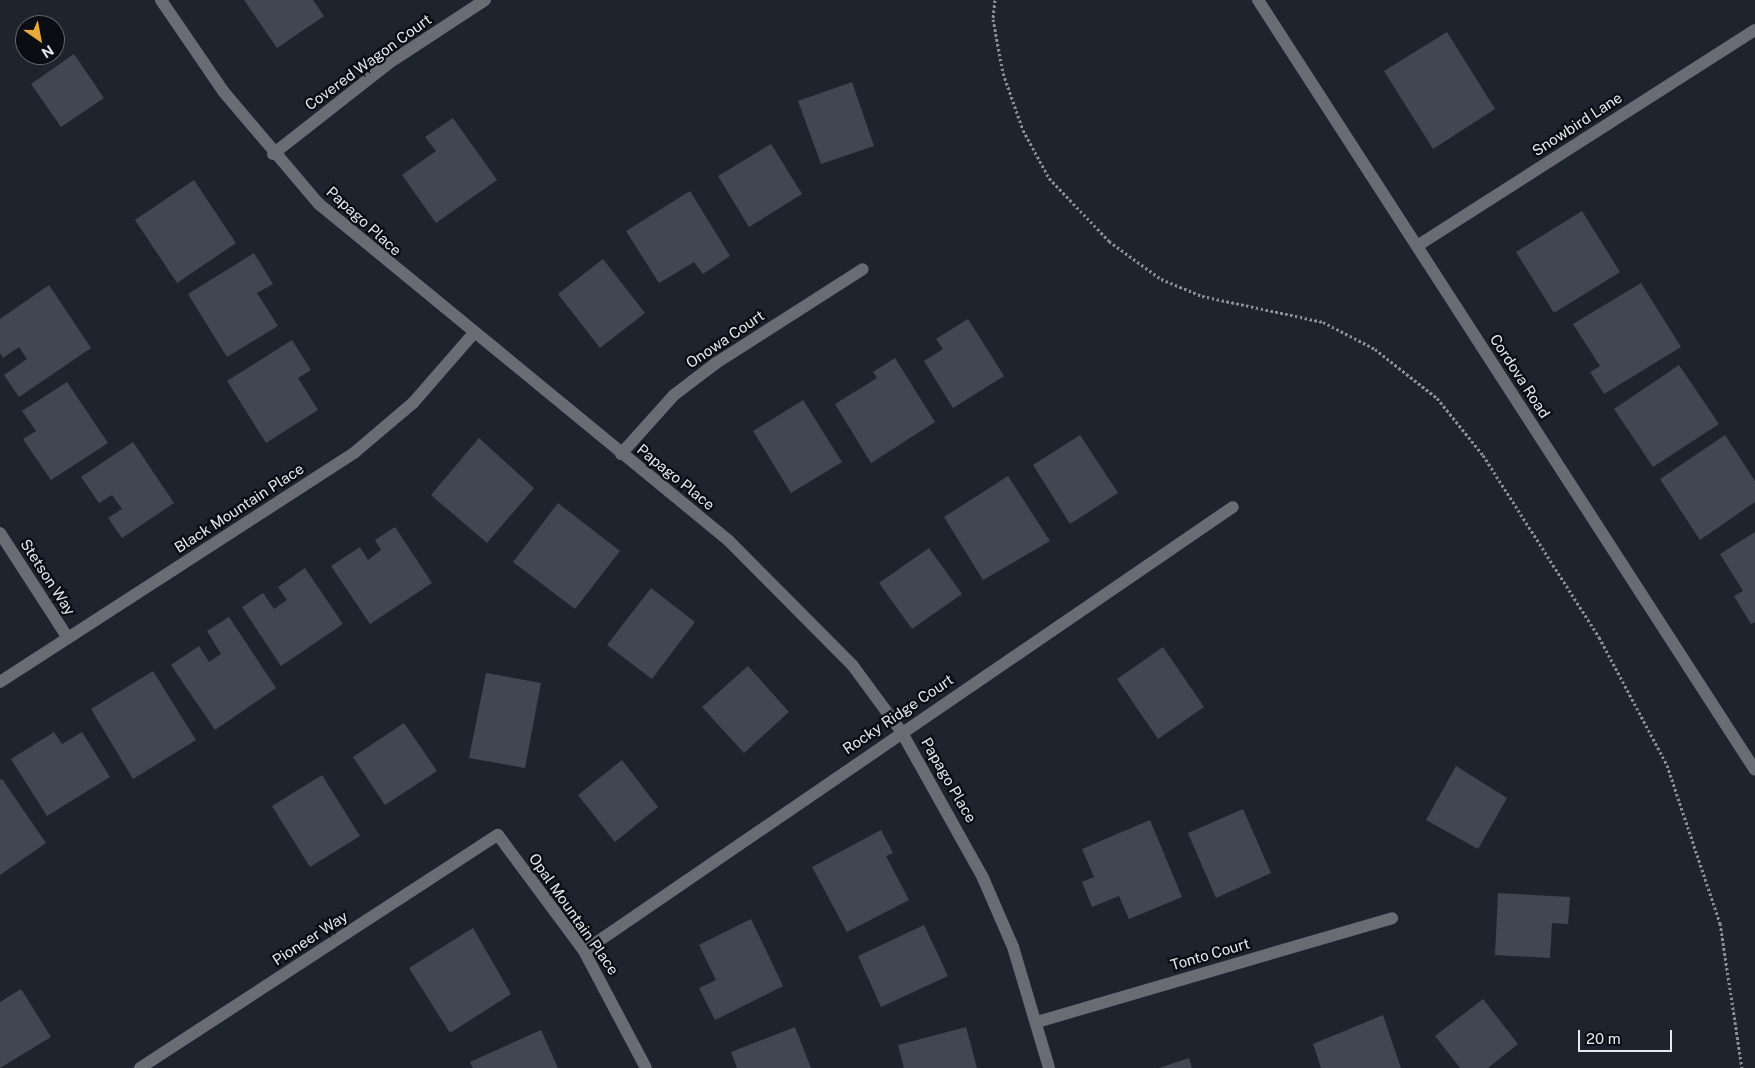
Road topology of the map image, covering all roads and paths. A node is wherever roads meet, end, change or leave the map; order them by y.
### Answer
1 (161, 0) edge
2 (485, 0) edge
3 (995, 0) edge
4 (1258, 0) edge
5 (1755, 30) edge
6 (273, 154) junction
7 (1417, 246) junction
8 (863, 268) dead end
9 (473, 334) junction
10 (621, 454) junction
11 (1233, 507) dead end
12 (0, 534) edge
13 (68, 638) junction
14 (0, 682) edge
15 (901, 731) junction
16 (1755, 770) edge
17 (498, 836) joint
18 (1392, 918) dead end
19 (584, 951) junction
20 (1037, 1022) junction
21 (140, 1068) edge
22 (646, 1068) edge
23 (1049, 1068) edge
24 (1742, 1068) edge

1 - 6 street, Papago Place
2 - 6 street, Covered Wagon Court
3 - 24 path
4 - 7 street, Cordova Road
5 - 7 street, Snowbird Lane
6 - 9 street, Papago Place
7 - 16 street, Cordova Road
8 - 10 street, Onowa Court
9 - 10 street, Papago Place
9 - 13 street, Black Mountain Place
10 - 15 street, Papago Place
11 - 15 street, Rocky Ridge Court
12 - 13 street, Stetson Way
13 - 14 street, Black Mountain Place
15 - 19 street, Rocky Ridge Court
15 - 20 street, Papago Place
17 - 19 street, Opal Mountain Place
17 - 21 street, Pioneer Way
18 - 20 street, Tonto Court
19 - 22 street, Opal Mountain Place
20 - 23 street, Papago Place

